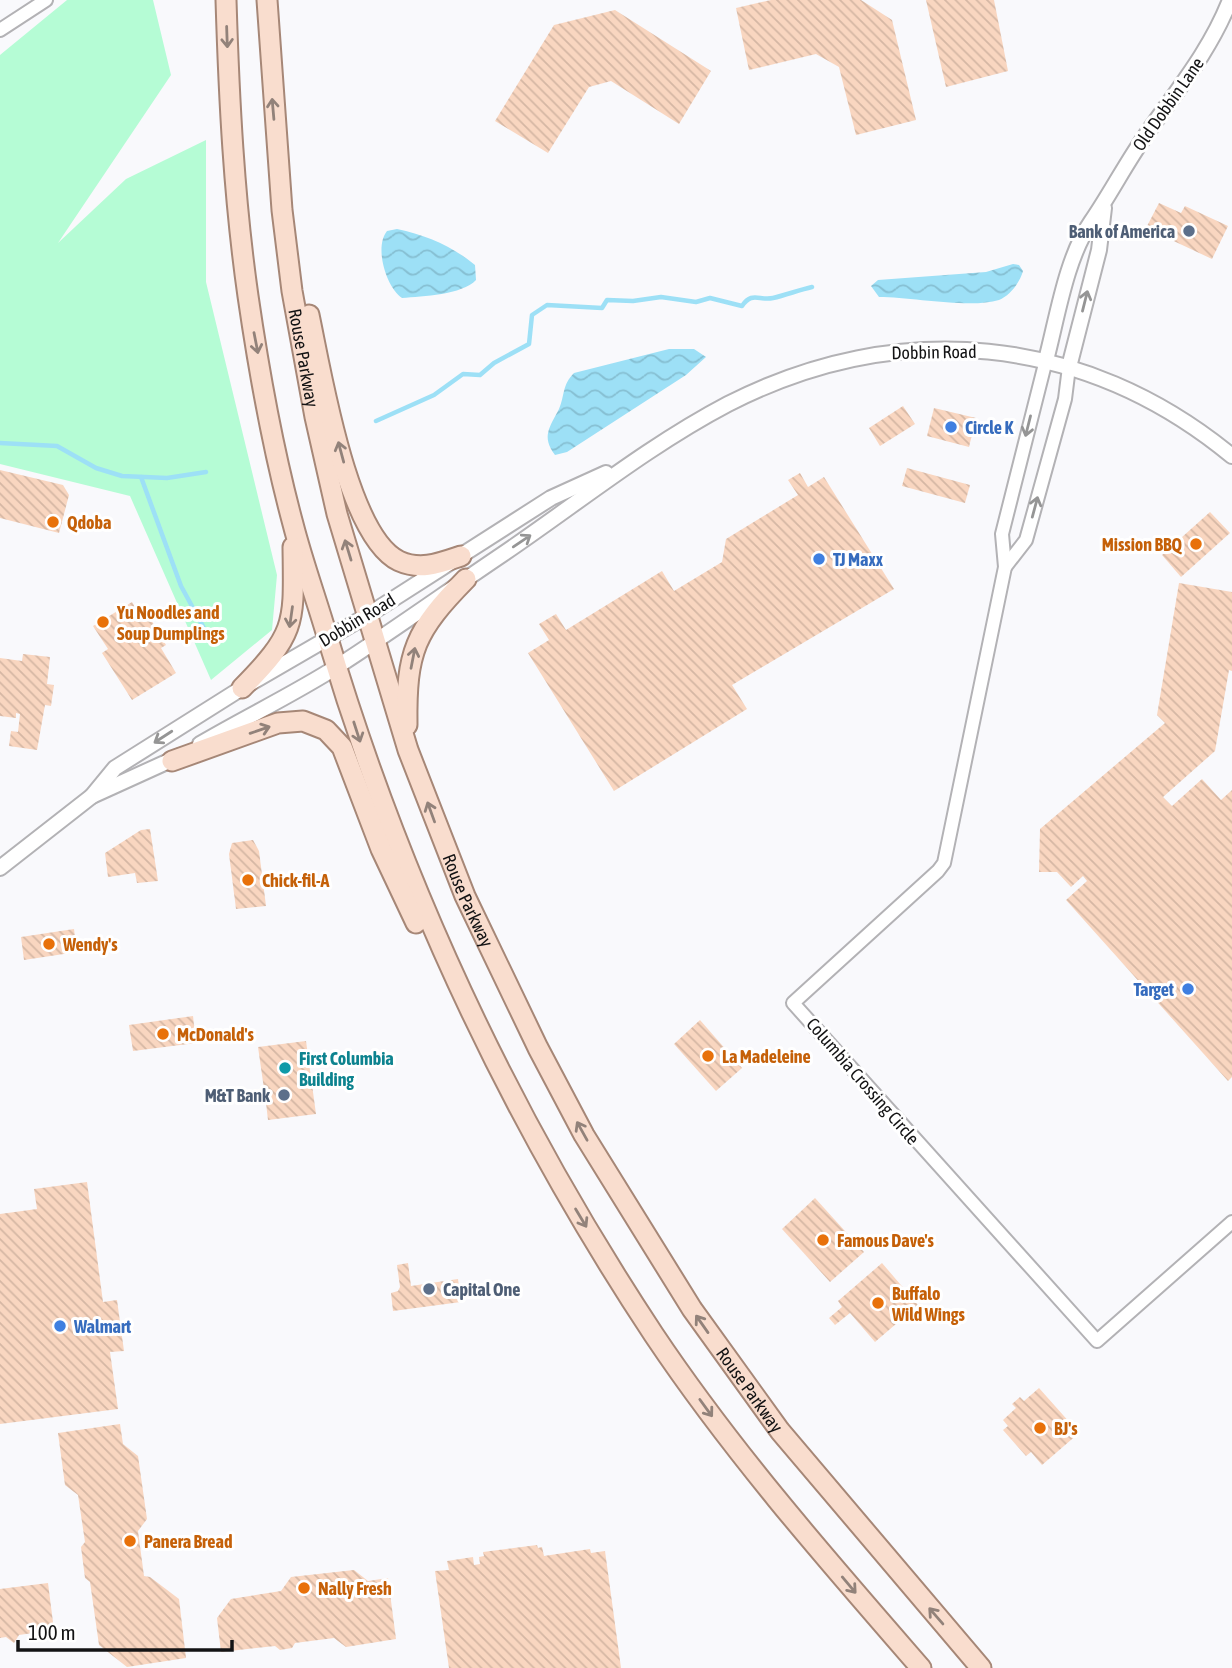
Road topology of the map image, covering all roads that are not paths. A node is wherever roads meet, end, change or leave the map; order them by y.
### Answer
1 (46, 0) edge
2 (226, 0) edge
3 (267, 0) edge
4 (1230, 0) edge
5 (0, 30) edge
6 (277, 147) junction
7 (1104, 207) junction
8 (1046, 360) junction
9 (1069, 367) junction
10 (1232, 456) edge
11 (634, 460) junction
12 (293, 524) junction
13 (461, 556) junction
14 (1005, 567) junction
15 (466, 579) junction
16 (368, 615) junction
17 (328, 637) junction
18 (375, 641) junction
19 (337, 667) junction
20 (242, 688) junction
21 (408, 750) junction
22 (172, 761) junction
23 (92, 796) junction
24 (0, 868) edge
25 (546, 1159) junction
26 (1232, 1223) edge
27 (921, 1668) edge
28 (981, 1668) edge

1 - 5 street
2 -> 12 main road
6 -> 3 main road, Rouse Parkway
4 - 7 street, Old Dobbin Lane
13 -> 6 main road
16 -> 6 main road, Rouse Parkway
7 - 8 street, Old Dobbin Lane
9 -> 7 street, Old Dobbin Lane
8 - 9 street, Dobbin Road
8 - 11 street, Dobbin Road
8 -> 14 street, Columbia Crossing Circle
9 - 10 street, Dobbin Road
14 -> 9 street, Columbia Crossing Circle
11 - 13 street, Dobbin Road
15 -> 11 street, Dobbin Road
12 - 17 main road
12 -> 20 main road
13 - 16 street, Dobbin Road
14 - 26 street, Columbia Crossing Circle
15 - 18 street, Dobbin Road
21 -> 15 main road
16 - 17 street, Dobbin Road
16 - 18 main road, Rouse Parkway
17 - 19 main road
17 - 20 street, Dobbin Road
18 - 19 street, Dobbin Road
18 - 21 main road, Rouse Parkway
19 - 22 street, Dobbin Road
19 -> 25 main road
20 -> 23 street, Dobbin Road
28 -> 21 main road, Rouse Parkway
22 - 23 street, Dobbin Road
22 -> 25 main road
23 - 24 street, Dobbin Road
25 -> 27 main road

